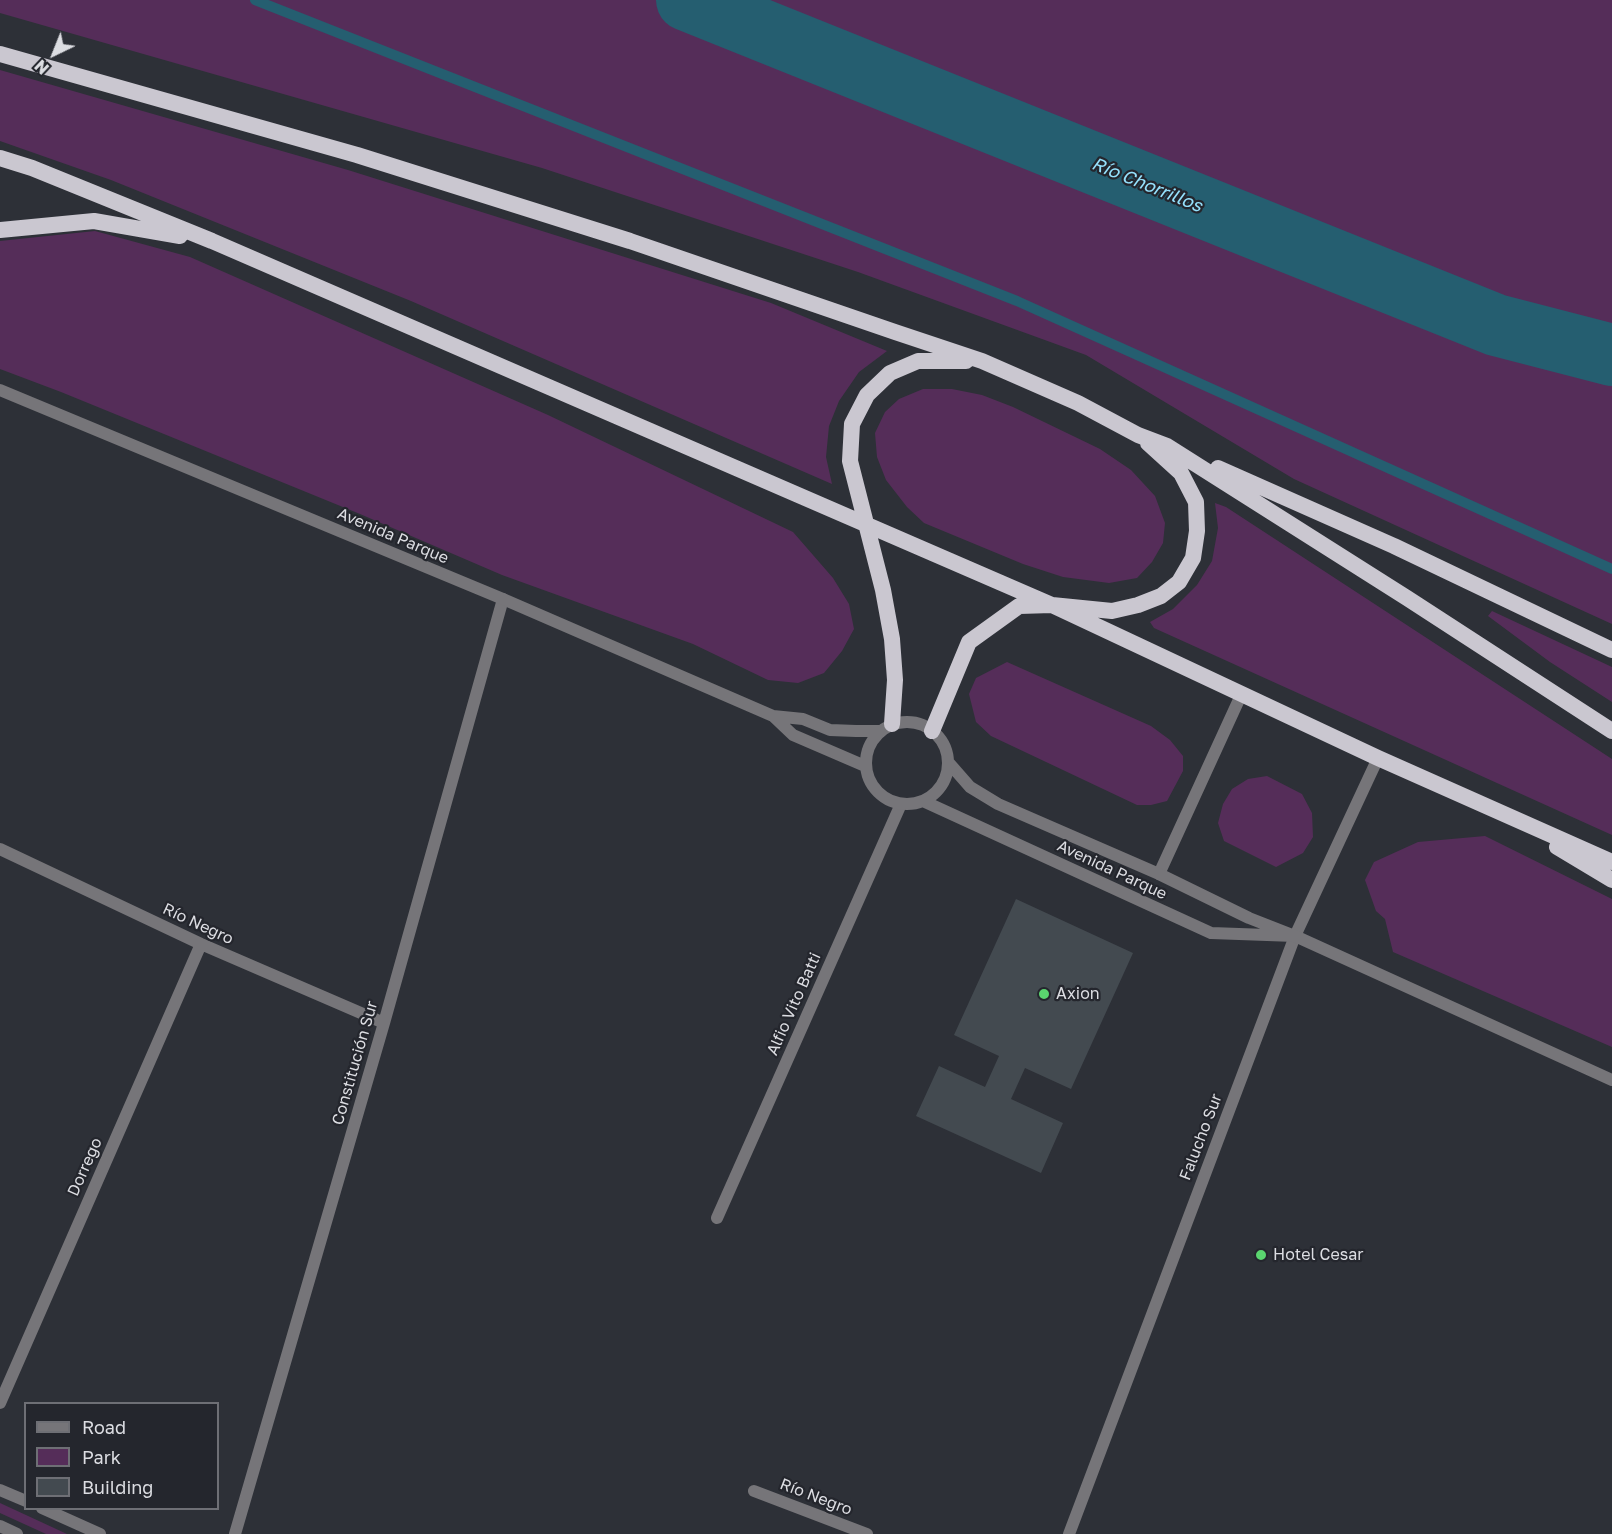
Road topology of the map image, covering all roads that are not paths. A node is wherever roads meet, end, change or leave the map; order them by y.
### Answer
1 (0, 54) edge
2 (0, 158) edge
3 (0, 230) edge
4 (212, 241) junction
5 (982, 361) junction
6 (0, 390) edge
7 (1138, 435) junction
8 (1167, 446) junction
9 (865, 524) junction
10 (503, 599) junction
11 (1052, 605) junction
12 (1612, 650) edge
13 (1242, 693) junction
14 (773, 716) junction
15 (887, 727) junction
16 (932, 731) junction
17 (1612, 731) edge
18 (1378, 758) junction
19 (949, 763) junction
20 (865, 766) junction
21 (923, 801) junction
22 (901, 804) junction
23 (1492, 808) junction
24 (0, 849) edge
25 (1612, 862) edge
26 (1159, 874) junction
27 (1612, 880) edge
28 (1295, 936) junction
29 (201, 944) junction
30 (384, 1023) junction
31 (1612, 1080) edge
32 (717, 1218) dead end
33 (0, 1402) edge
34 (0, 1490) edge
35 (754, 1491) dead end
36 (24, 1500) edge
37 (44, 1510) edge
38 (0, 1526) edge
39 (17, 1534) edge
40 (100, 1534) edge
41 (235, 1534) edge
42 (867, 1534) edge
43 (1069, 1534) edge

1 - 5 highway
2 - 4 highway
3 - 4 highway
4 - 9 highway
5 - 7 highway
5 - 9 highway
6 - 10 street, Avenida Parque
7 - 8 highway
7 - 11 highway
8 - 12 highway
8 - 17 highway
9 - 11 highway
9 - 15 highway
10 - 14 street, Avenida Parque
10 - 30 street, Constitución Sur
11 - 13 highway
11 - 16 highway
13 - 18 highway
13 - 26 street
14 - 15 street, Avenida Parque
14 - 20 street, Avenida Parque
15 - 16 street
15 - 20 street
16 - 19 street
18 - 23 highway
18 - 28 street, Falucho Sur
19 - 21 street
19 - 26 street, Avenida Parque
20 - 22 street
21 - 22 street
21 - 28 street, Avenida Parque
22 - 32 street, Alfio Vito Batti
23 - 25 highway
23 - 27 highway
24 - 29 street, Río Negro
26 - 28 street, Avenida Parque
28 - 31 street, Avenida Parque
28 - 43 street, Falucho Sur
29 - 30 street, Río Negro
29 - 33 street, Dorrego
30 - 41 street, Constitución Sur
34 - 36 street
35 - 42 street, Río Negro
37 - 40 street
38 - 39 street

